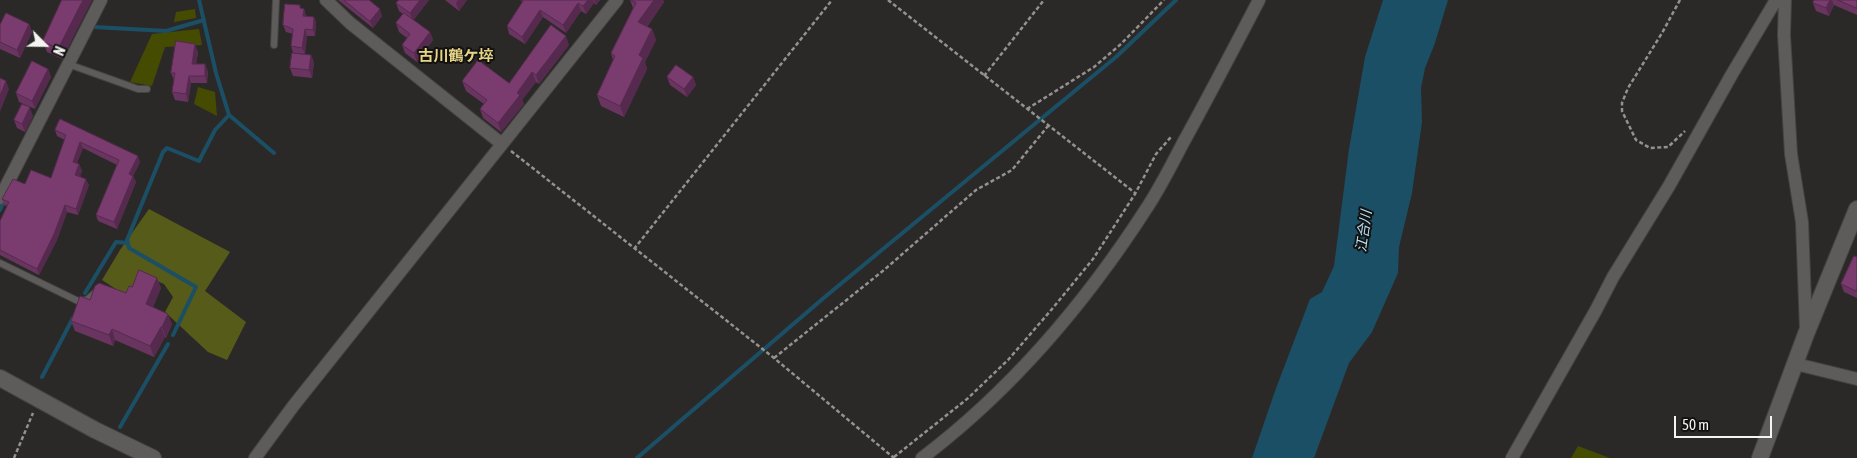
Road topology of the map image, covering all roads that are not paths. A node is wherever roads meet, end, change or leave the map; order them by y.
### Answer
1 (101, 0) edge
2 (276, 0) edge
3 (326, 0) edge
4 (617, 0) edge
5 (1259, 0) edge
6 (1776, 0) edge
7 (1785, 0) edge
8 (274, 45) dead end
9 (68, 64) junction
10 (147, 89) dead end
11 (502, 144) junction
12 (0, 198) edge
13 (1857, 209) edge
14 (0, 263) edge
15 (100, 289) edge
16 (1806, 334) junction
17 (1796, 364) junction
18 (0, 378) edge
19 (1857, 378) edge
20 (154, 458) edge
21 (255, 458) edge
22 (922, 458) edge
23 (1512, 458) edge
24 (1760, 458) edge

1 - 9 street
2 - 8 lane
3 - 11 street
4 - 11 street
5 - 22 street
6 - 23 street
7 - 16 street
9 - 10 lane
9 - 12 street
11 - 21 street
13 - 16 street
14 - 15 lane
16 - 17 street
17 - 19 street
17 - 24 street
18 - 20 street

